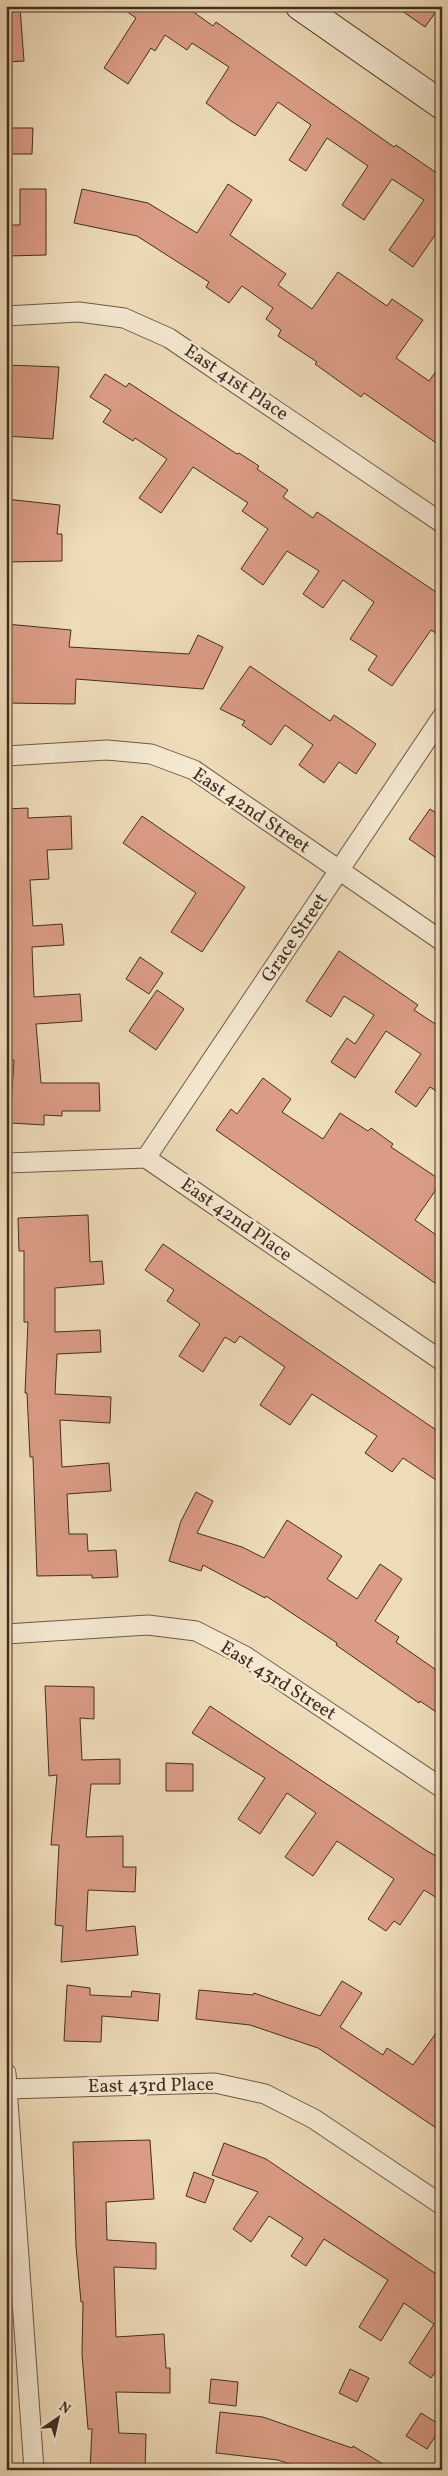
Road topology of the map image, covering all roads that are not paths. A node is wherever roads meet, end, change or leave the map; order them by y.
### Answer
1 (300, 6) edge
2 (442, 105) edge
3 (6, 316) edge
4 (442, 523) edge
5 (442, 717) edge
6 (6, 756) edge
7 (340, 871) junction
8 (442, 941) edge
9 (146, 1158) junction
10 (6, 1164) edge
11 (442, 1361) edge
12 (6, 1634) edge
13 (442, 1788) edge
14 (7, 2081) edge
15 (442, 2205) edge
16 (34, 2470) edge

1 - 2 street
3 - 4 street, East 41st Place
5 - 7 street, Grace Street
6 - 7 street, East 42nd Street
7 - 8 street, East 42nd Street
7 - 9 street, Grace Street
9 - 10 street
9 - 11 street, East 42nd Place
12 - 13 street, East 43rd Street
14 - 15 street, East 43rd Place
14 - 16 street

